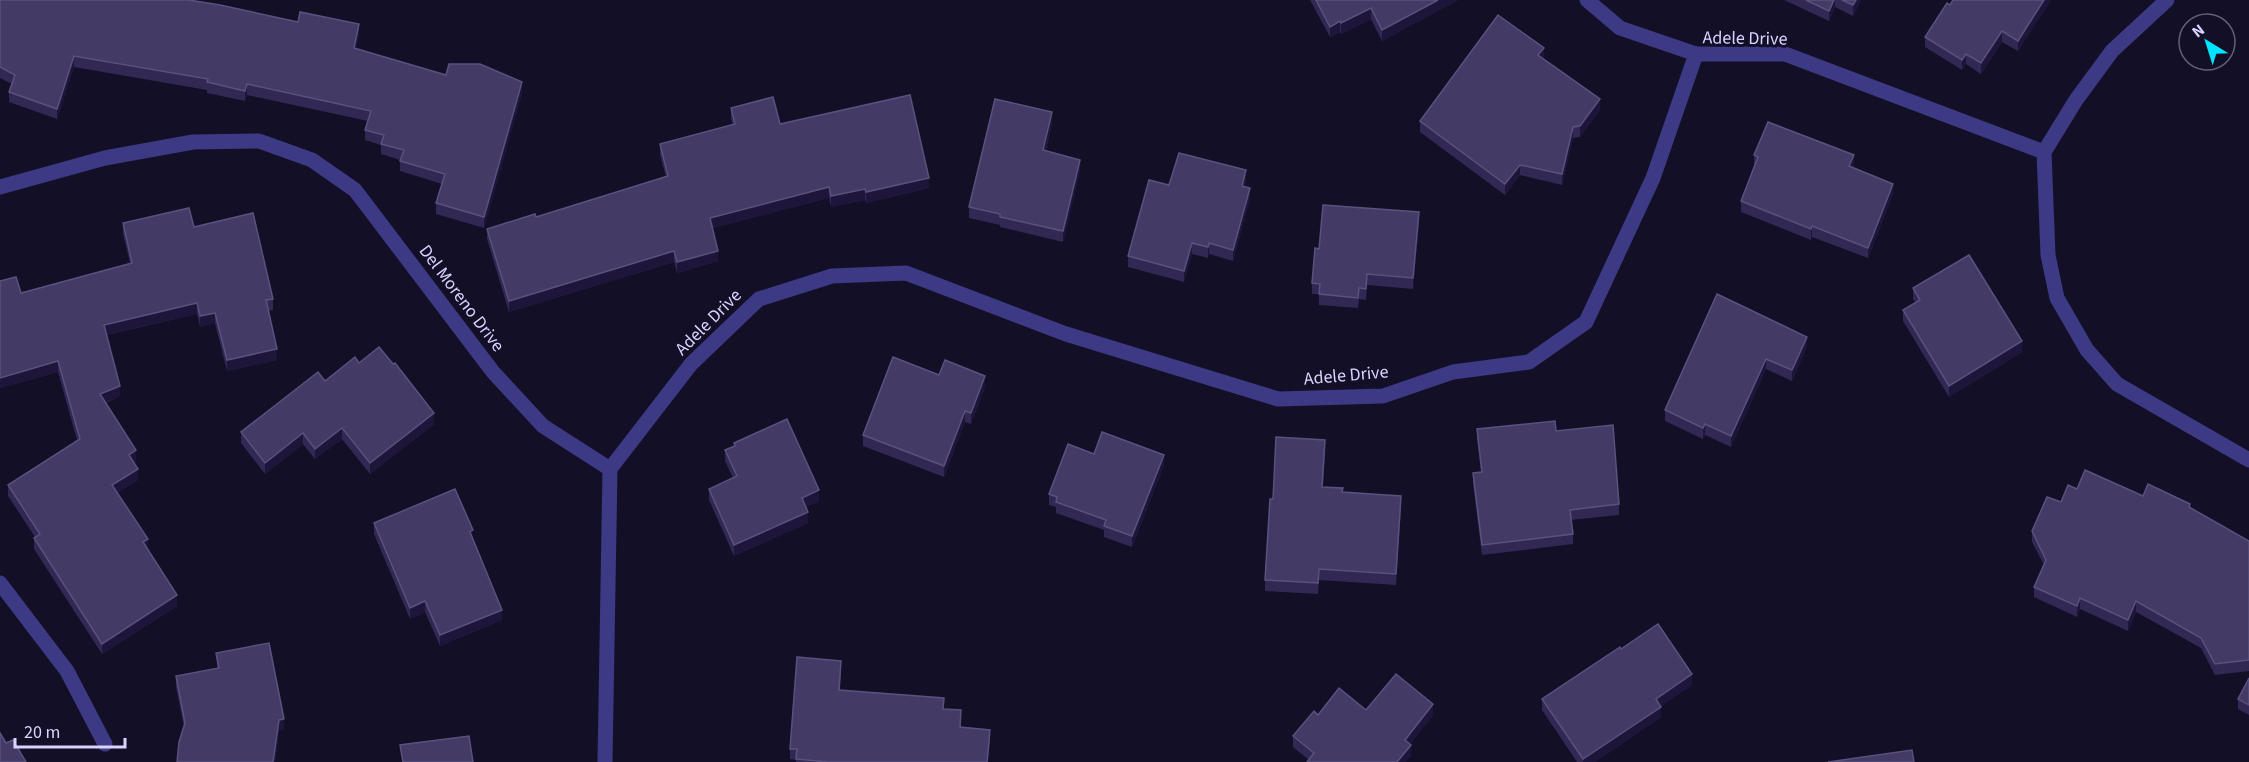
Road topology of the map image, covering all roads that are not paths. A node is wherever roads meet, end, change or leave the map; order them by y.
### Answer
1 (1587, 0) edge
2 (2167, 0) edge
3 (1696, 54) junction
4 (2044, 152) junction
5 (0, 187) edge
6 (2249, 460) edge
7 (610, 469) junction
8 (0, 583) edge
9 (105, 744) dead end
10 (605, 762) edge

1 - 3 street
2 - 4 street
3 - 4 street, Adele Drive
3 - 7 street, Adele Drive
4 - 6 street
5 - 7 street, Del Moreno Drive
7 - 10 street
8 - 9 street

